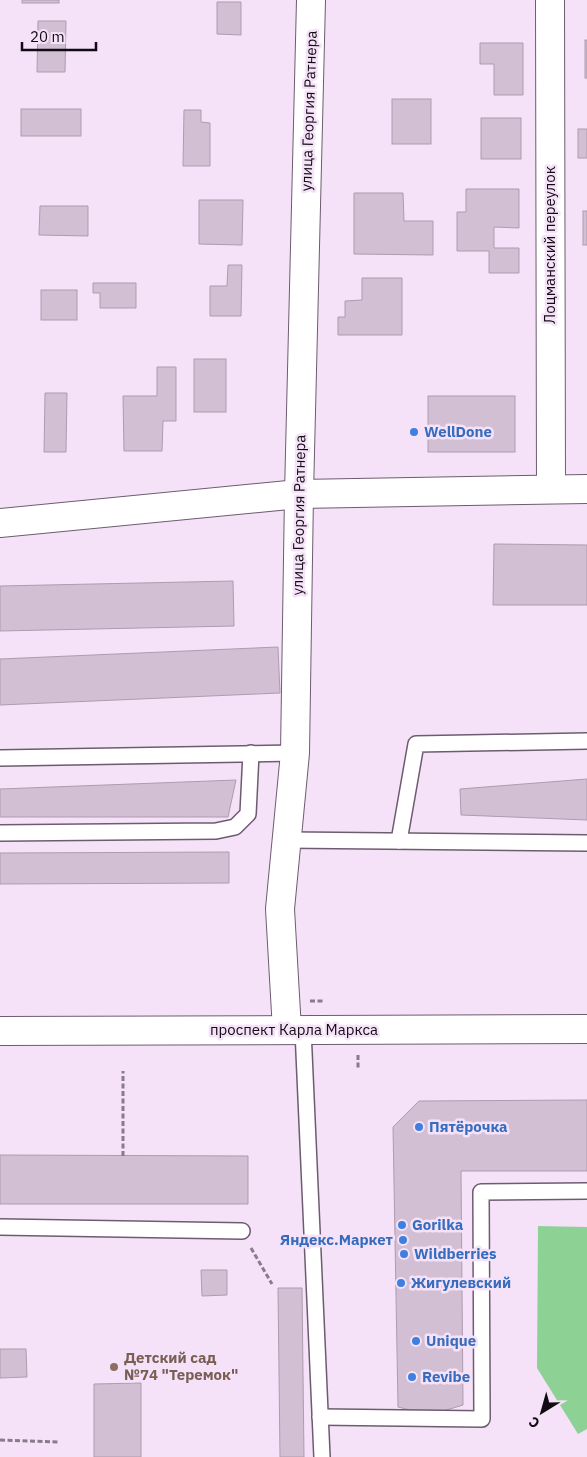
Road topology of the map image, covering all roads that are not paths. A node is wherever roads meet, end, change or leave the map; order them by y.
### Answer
1 (311, 0) edge
2 (550, 0) edge
3 (550, 489) junction
4 (587, 489) edge
5 (299, 494) junction
6 (0, 523) edge
7 (587, 741) edge
8 (251, 753) junction
9 (295, 753) junction
10 (0, 758) edge
11 (0, 833) edge
12 (287, 840) junction
13 (399, 841) junction
14 (587, 843) edge
15 (587, 1028) edge
16 (295, 1030) junction
17 (0, 1031) edge
18 (587, 1191) edge
19 (0, 1227) edge
20 (242, 1231) road end
21 (320, 1417) junction
22 (322, 1457) edge

1 - 5 street, улица Георгия Ратнера
2 - 3 street, Лоцманский переулок
3 - 4 street
3 - 5 street
5 - 6 street
5 - 9 street, улица Георгия Ратнера
7 - 13 lane
8 - 9 lane
8 - 10 lane
8 - 11 lane
9 - 12 street, улица Георгия Ратнера
12 - 13 lane
12 - 16 street, улица Георгия Ратнера
13 - 14 lane
15 - 16 street, проспект Карла Маркса
16 - 17 street, проспект Карла Маркса
16 - 21 lane
18 - 21 lane
19 - 20 lane
21 - 22 lane

